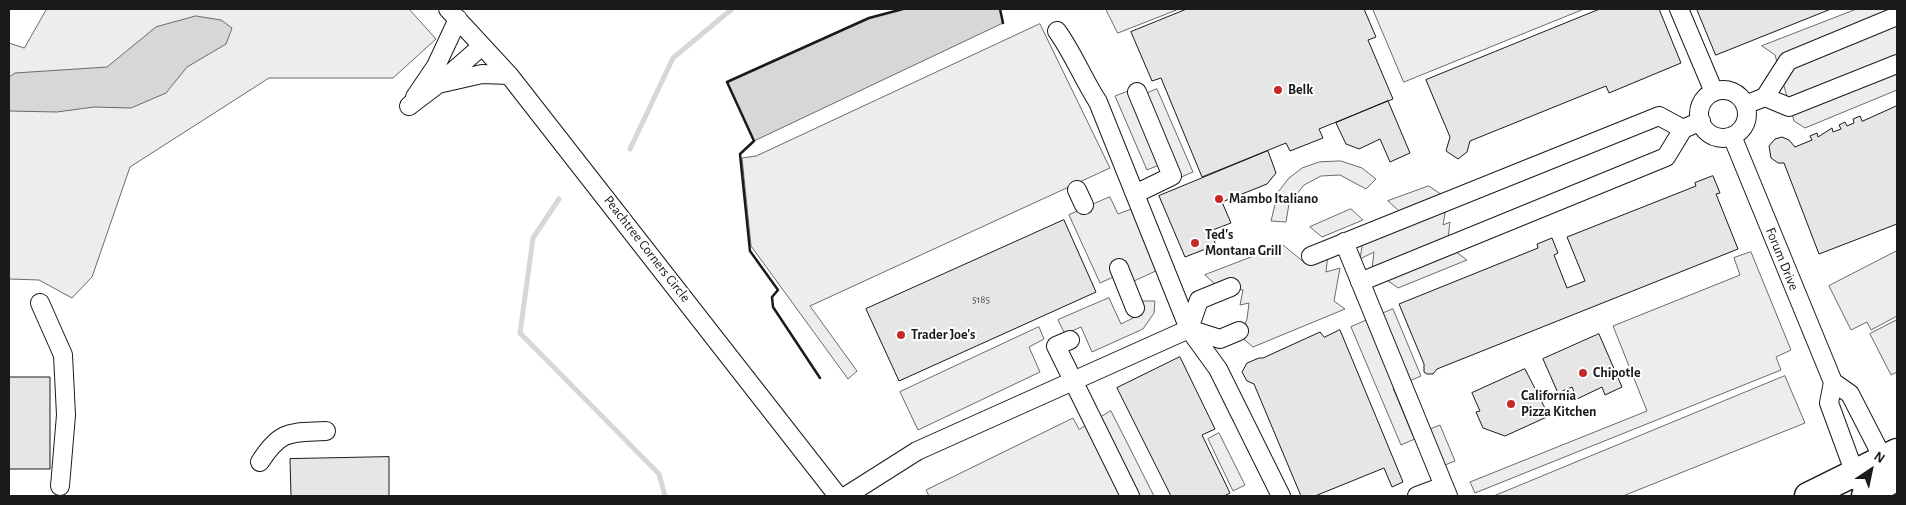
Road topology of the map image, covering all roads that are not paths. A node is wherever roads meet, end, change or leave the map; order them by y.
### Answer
1 (1679, 9) edge
2 (453, 14) edge
3 (1897, 16) edge
4 (1057, 30) dead end
5 (482, 46) junction
6 (1897, 64) edge
7 (509, 75) junction
8 (1778, 76) junction
9 (438, 84) junction
10 (1137, 92) dead end
11 (1714, 92) junction
12 (1765, 97) junction
13 (1745, 104) junction
14 (1789, 107) junction
15 (1700, 121) junction
16 (1683, 129) junction
17 (1732, 136) junction
18 (1135, 194) junction
19 (1344, 242) junction
20 (1311, 256) dead end
21 (1119, 268) dead end
22 (1360, 282) junction
23 (1231, 287) dead end
24 (40, 303) dead end
25 (1135, 308) dead end
26 (1190, 329) junction
27 (1239, 332) dead end
28 (1070, 340) dead end
29 (1075, 381) junction
30 (1832, 382) junction
31 (326, 431) dead end
32 (260, 462) dead end
33 (1894, 471) edge
34 (60, 486) dead end
35 (1861, 489) edge
36 (1446, 491) edge
37 (838, 496) edge
38 (846, 496) edge
39 (1130, 496) edge
40 (1279, 496) edge
41 (1417, 496) edge
42 (1808, 496) edge

1 - 11 street
2 - 5 street, Peachtree Corners Circle
2 - 9 street
3 - 8 street
4 - 18 street
5 - 7 street, Peachtree Corners Circle
5 - 9 street
6 - 14 street
7 - 9 street
7 - 37 street, Peachtree Corners Circle
8 - 12 street
8 - 14 street
10 - 18 street
11 - 13 street
11 - 15 street
12 - 13 street
12 - 14 street
13 - 17 street
15 - 16 street
15 - 17 street
16 - 19 street
16 - 22 street
17 - 30 street, Forum Drive
18 - 26 street
19 - 20 street
19 - 22 street
21 - 25 street
22 - 36 street
23 - 26 street
24 - 34 street
26 - 27 street
26 - 29 street
26 - 40 street
28 - 29 street
29 - 38 street
29 - 39 street
30 - 33 street
30 - 35 street, Forum Drive
31 - 32 street
33 - 35 highway
35 - 42 highway
36 - 41 street

